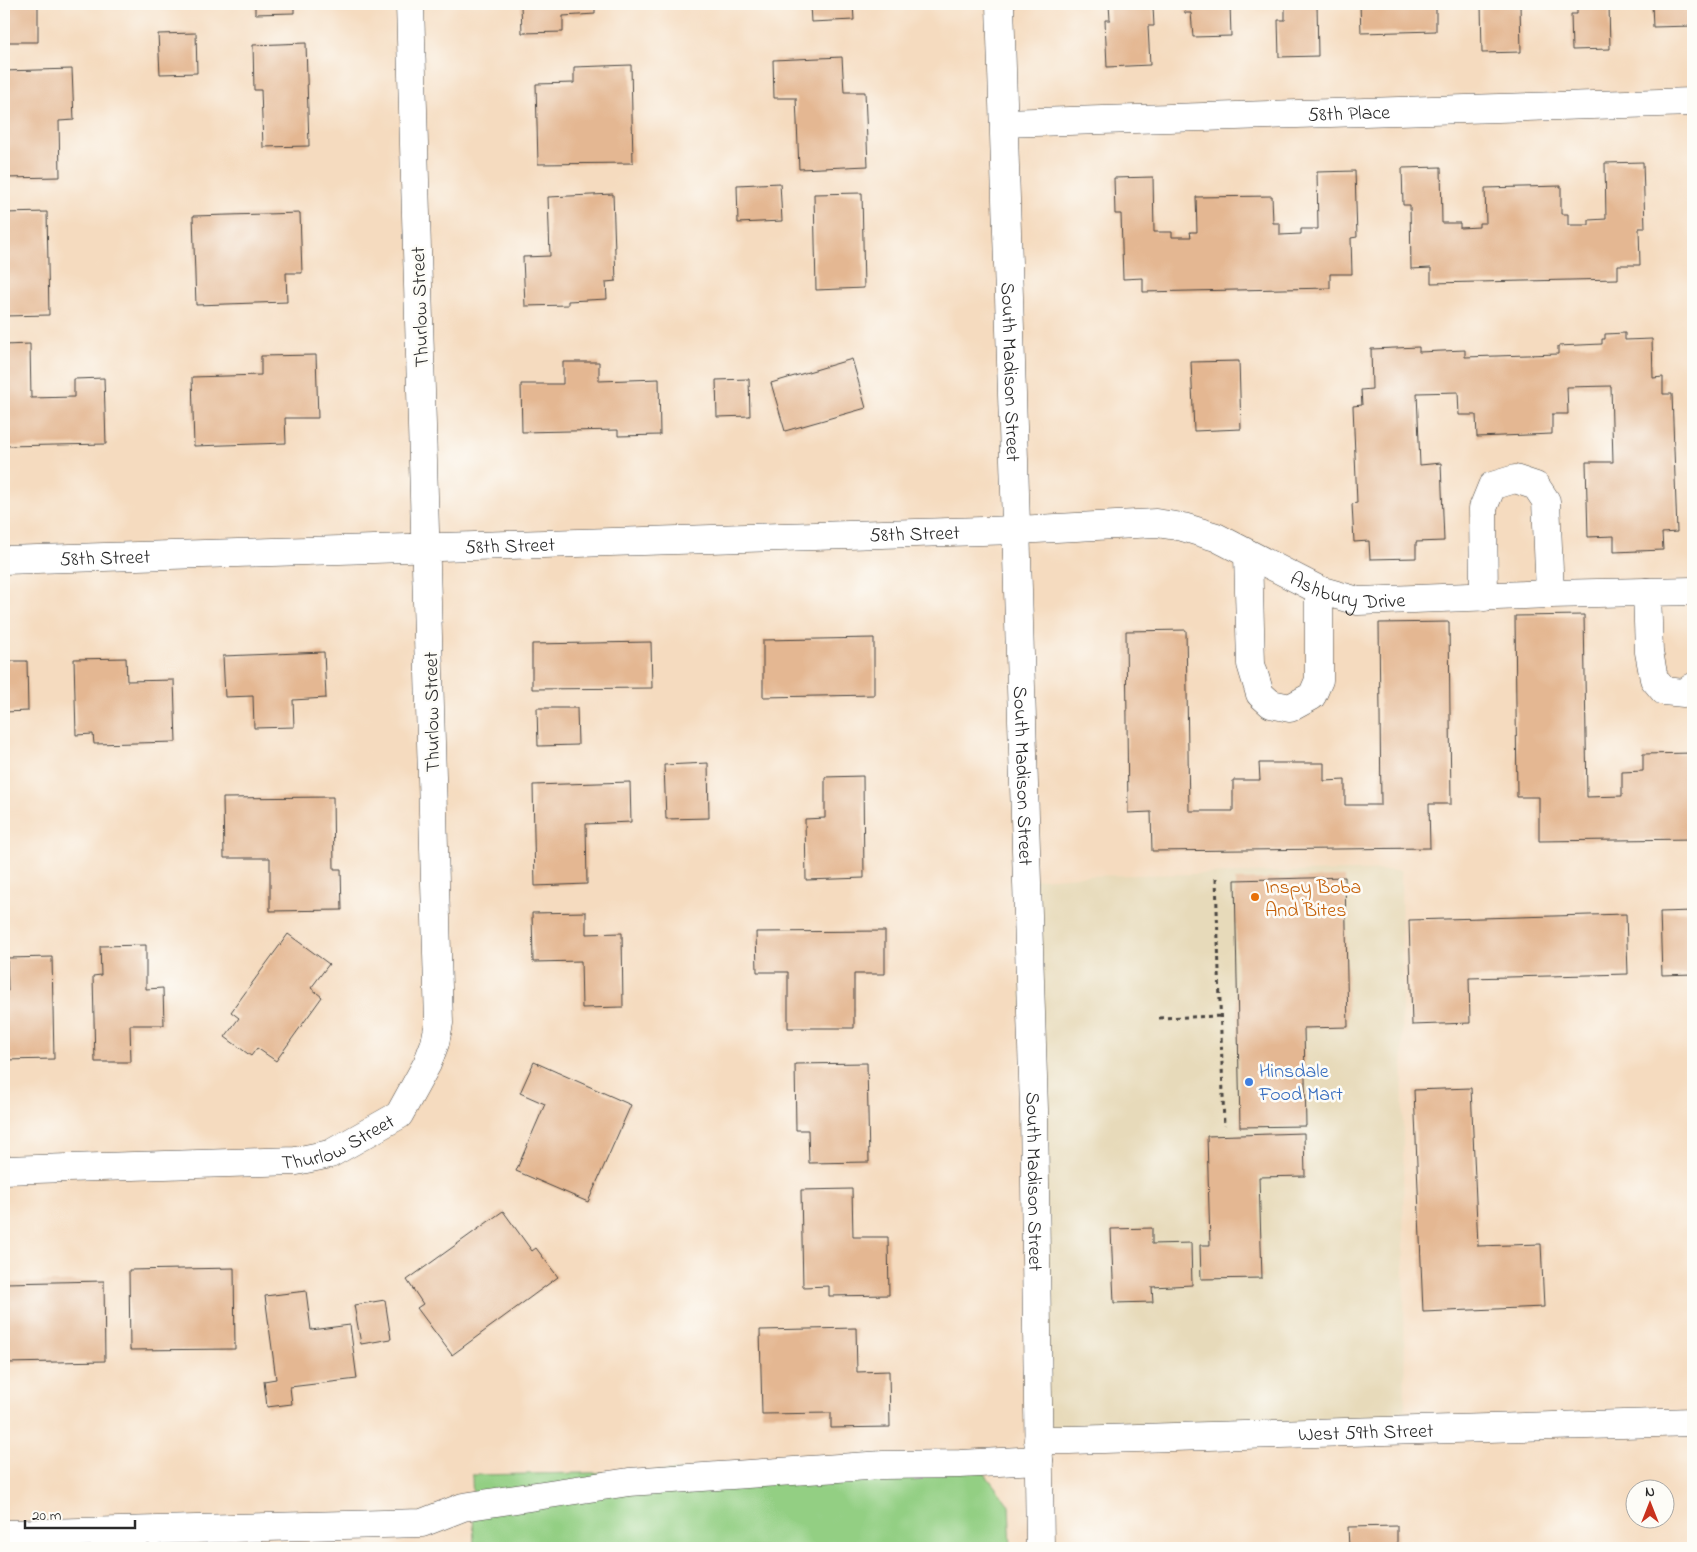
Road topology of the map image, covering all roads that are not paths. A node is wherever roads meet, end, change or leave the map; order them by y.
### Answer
1 (410, 4) edge
2 (1000, 4) edge
3 (1693, 102) edge
4 (1004, 122) junction
5 (1016, 530) junction
6 (426, 548) junction
7 (1248, 554) junction
8 (4, 560) edge
9 (1319, 590) junction
10 (1693, 591) edge
11 (1648, 592) junction
12 (1550, 594) junction
13 (1484, 597) junction
14 (1693, 687) edge
15 (4, 1170) edge
16 (1693, 1422) edge
17 (1039, 1450) junction
18 (6, 1539) edge
19 (1040, 1548) edge

1 - 6 street, Thurlow Street
2 - 4 street, South Madison Street
3 - 4 street, 58th Place
4 - 5 street, South Madison Street
5 - 6 street, 58th Street
5 - 7 street, Ashbury Drive
5 - 17 street, South Madison Street
6 - 8 street, 58th Street
6 - 15 street, Thurlow Street
7 - 9 street, Ashbury Drive
7 - 9 street
9 - 13 street, Ashbury Drive
10 - 11 street, Ashbury Drive
11 - 12 street, Ashbury Drive
11 - 14 street
12 - 13 street, Ashbury Drive
12 - 13 street
16 - 17 street, West 59th Street
17 - 18 street, West 59th Street
17 - 19 street, South Madison Street

